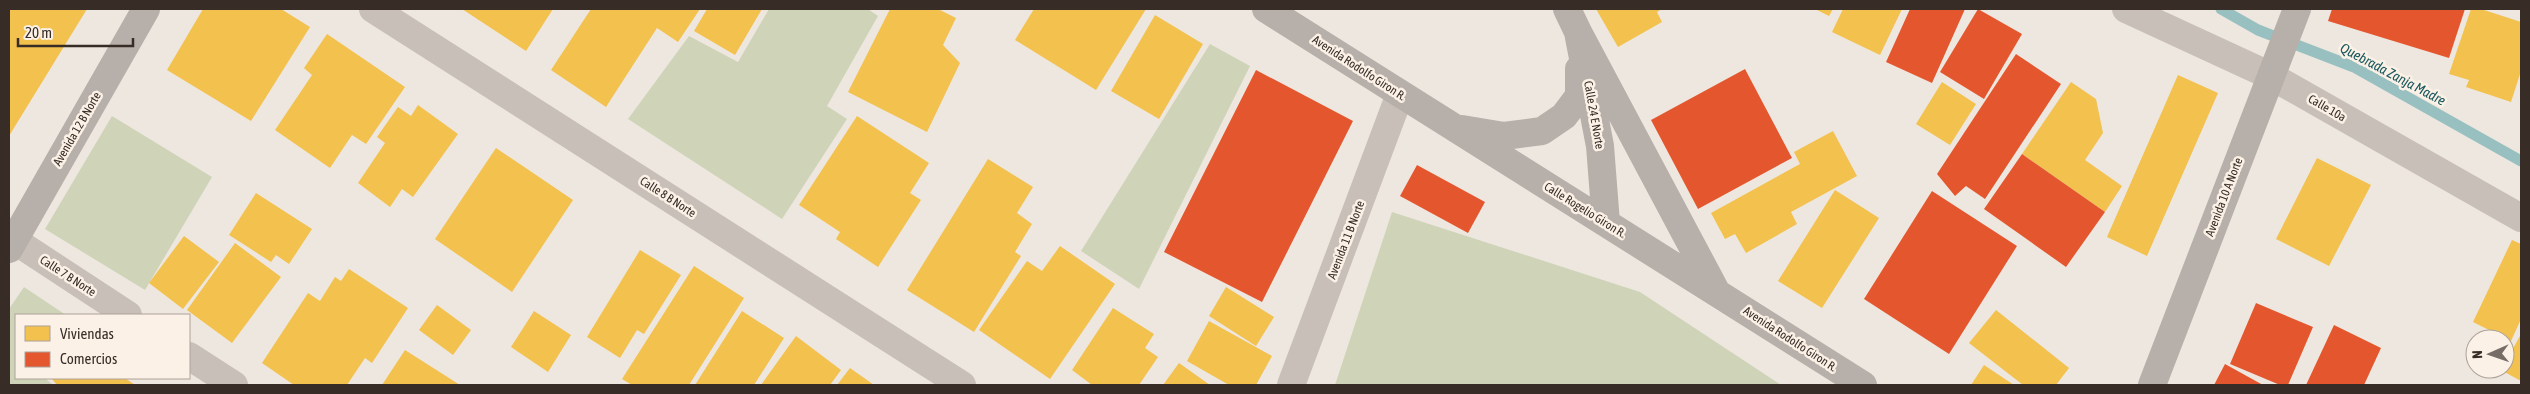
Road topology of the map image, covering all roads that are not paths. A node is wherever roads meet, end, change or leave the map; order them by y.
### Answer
1 (146, 9) edge
2 (373, 9) edge
3 (1266, 9) edge
4 (2126, 9) edge
5 (2297, 9) edge
6 (1573, 21) edge
7 (2275, 66) junction
8 (1400, 94) junction
9 (1452, 128) junction
10 (2521, 218) edge
11 (1606, 223) junction
12 (10, 242) edge
13 (1717, 292) junction
14 (126, 314) edge
15 (190, 357) edge
16 (234, 385) edge
17 (962, 385) edge
18 (1291, 385) edge
19 (1863, 385) edge
20 (2152, 385) edge

1 - 12 main road, Avenida 12 B Norte
2 - 17 street, Calle 8 B Norte
3 - 8 main road, Avenida Rodolfo Giron R.
4 - 7 street, Calle 10a
5 - 7 main road, Avenida 10 A Norte
6 - 9 main road
6 - 11 main road, Calle 24 E Norte
6 - 13 main road
7 - 10 street, Calle 10a
7 - 20 main road, Avenida 10 A Norte
8 - 9 main road, Avenida Rodolfo Giron R.
8 - 18 street, Avenida 11 B Norte
9 - 11 main road, Calle Rogelio Giron R.
11 - 13 main road, Calle Rogelio Giron R.
12 - 14 street, Calle 7 B Norte
13 - 19 main road, Avenida Rodolfo Giron R.
15 - 16 street

